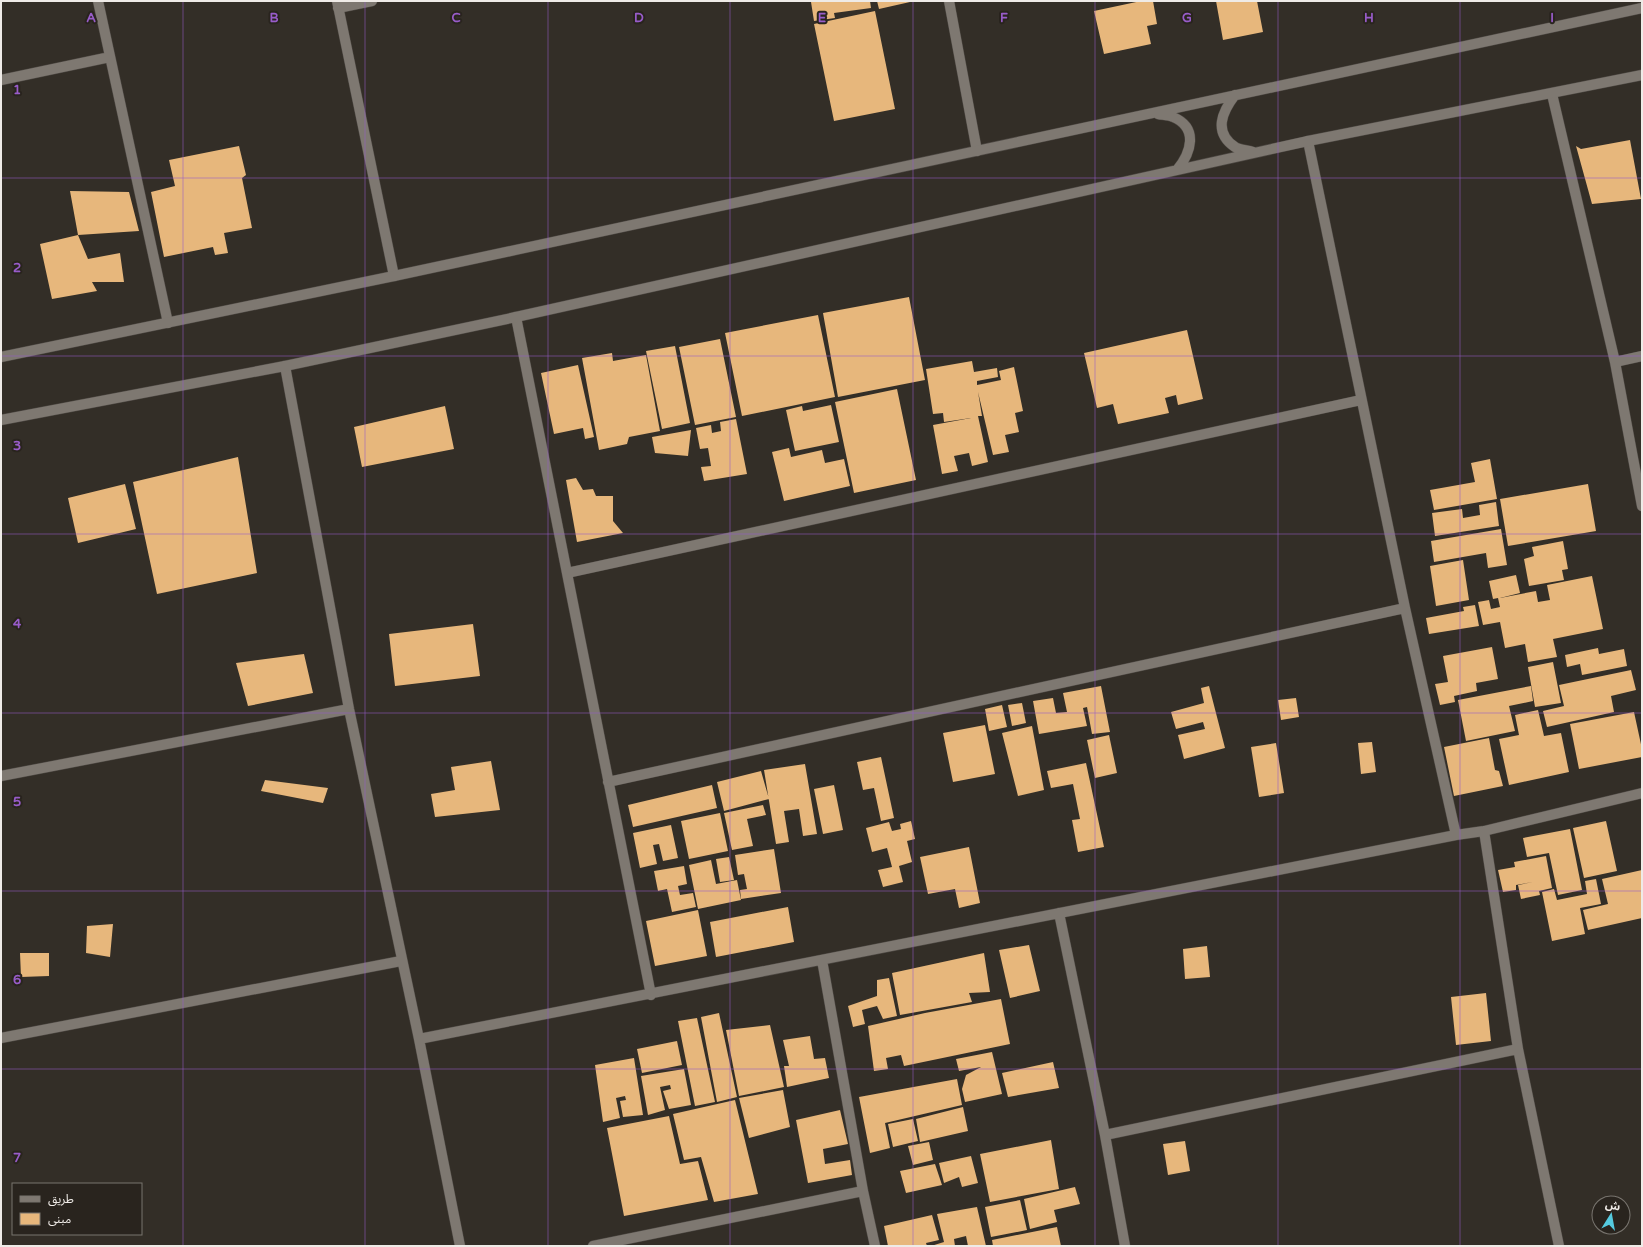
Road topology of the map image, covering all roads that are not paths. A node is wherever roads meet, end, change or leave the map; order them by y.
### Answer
1 (98, 1) edge
2 (372, 1) edge
3 (949, 1) edge
4 (337, 5) edge
5 (1642, 8) edge
6 (110, 57) junction
7 (1642, 75) edge
8 (1, 80) edge
9 (1552, 94) junction
10 (1236, 95) junction
11 (1153, 113) junction
12 (1308, 141) junction
13 (977, 151) junction
14 (1255, 152) junction
15 (1177, 170) junction
16 (394, 276) junction
17 (516, 317) junction
18 (168, 323) junction
19 (1642, 356) edge
20 (1, 358) edge
21 (1615, 362) junction
22 (284, 366) junction
23 (1360, 400) junction
24 (1, 420) edge
25 (1642, 506) edge
26 (567, 573) junction
27 (1405, 608) junction
28 (349, 710) junction
29 (1, 776) edge
30 (608, 782) junction
31 (1642, 793) edge
32 (1484, 831) junction
33 (1456, 835) junction
34 (1059, 913) junction
35 (401, 960) junction
36 (822, 960) junction
37 (651, 995) junction
38 (1, 1038) edge
39 (419, 1039) junction
40 (1518, 1049) junction
41 (1105, 1135) junction
42 (863, 1191) junction
43 (460, 1246) edge
44 (593, 1246) edge
45 (874, 1246) edge
46 (1125, 1246) edge
47 (1559, 1246) edge

1 - 6 street
2 - 4 street
3 - 13 street
4 - 16 street
5 - 10 street
6 - 8 street
6 - 18 street
7 - 9 street
9 - 12 street
9 - 21 street
10 - 11 street
10 - 14 street
11 - 13 street
11 - 15 street
12 - 14 street
12 - 23 street
13 - 16 street
14 - 15 street
15 - 17 street
16 - 18 street
17 - 22 street
17 - 26 street
18 - 20 street
19 - 21 street
21 - 25 street
22 - 24 street
22 - 28 street
23 - 26 street
23 - 27 street
26 - 30 street
27 - 30 street
27 - 33 street
28 - 29 street
28 - 35 street
30 - 37 street
31 - 32 street
32 - 33 street
32 - 40 street
33 - 34 street
34 - 36 street
34 - 41 street
35 - 38 street
35 - 39 street
36 - 37 street
36 - 42 street
37 - 39 street
39 - 43 street
40 - 41 street
40 - 47 street
41 - 46 street
42 - 44 street
42 - 45 street

